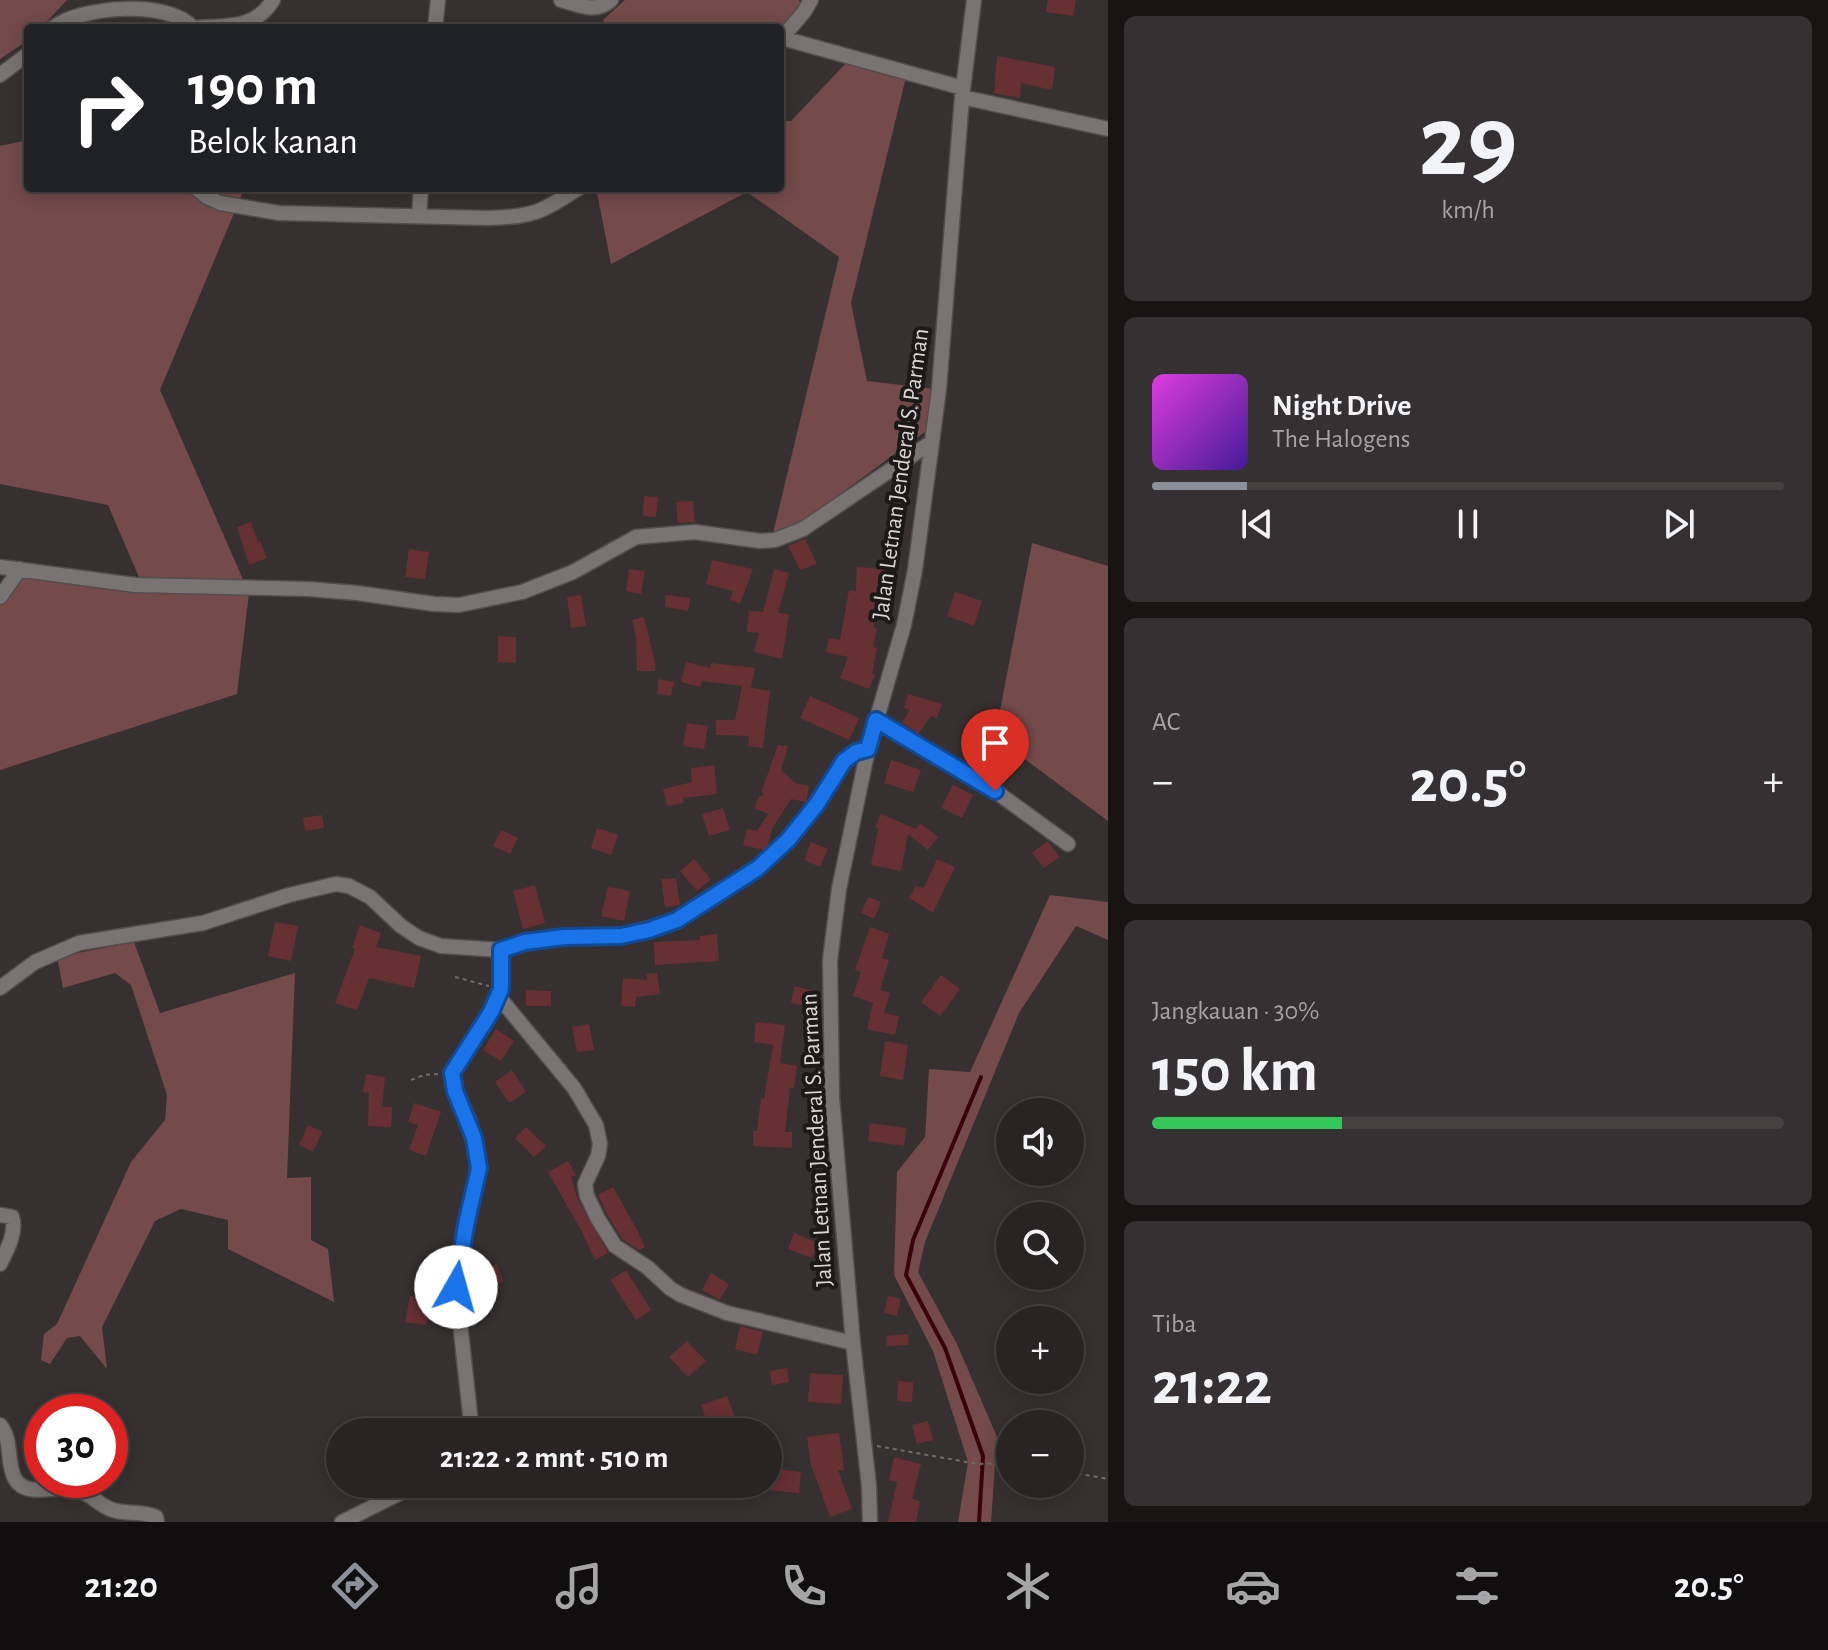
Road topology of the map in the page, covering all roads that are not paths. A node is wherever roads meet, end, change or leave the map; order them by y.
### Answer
1 (273, 0) edge
2 (438, 0) edge
3 (561, 0) edge
4 (611, 0) edge
5 (811, 0) edge
6 (974, 0) edge
7 (60, 24) edge
8 (190, 24) edge
9 (246, 24) edge
10 (435, 24) edge
11 (784, 35) edge
12 (784, 40) edge
13 (24, 57) edge
14 (0, 75) edge
15 (962, 92) junction
16 (1108, 129) edge
17 (201, 192) edge
18 (421, 192) edge
19 (572, 192) edge
20 (419, 216) junction
21 (932, 442) junction
22 (0, 567) edge
23 (20, 569) junction
24 (0, 597) edge
25 (876, 720) junction
26 (868, 749) junction
27 (1068, 844) dead end
28 (501, 950) junction
29 (0, 988) edge
30 (500, 993) junction
31 (0, 1215) edge
32 (0, 1264) edge
33 (853, 1343) junction
34 (470, 1418) edge
35 (0, 1425) edge
36 (390, 1498) edge
37 (157, 1522) edge
38 (342, 1522) edge
39 (870, 1522) edge

1 - 9 street
2 - 10 street
3 - 4 street
5 - 11 street
6 - 15 street, Jalan Letnan Jenderal S. Parman
7 - 8 street
12 - 15 street
13 - 14 street
15 - 16 street
15 - 21 street, Jalan Letnan Jenderal S. Parman
17 - 20 street
18 - 20 street
19 - 20 street
21 - 23 street
21 - 25 street, Jalan Letnan Jenderal S. Parman
22 - 23 street
23 - 24 street
25 - 26 street, Jalan Letnan Jenderal S. Parman
25 - 27 street
26 - 28 street
26 - 33 street, Jalan Letnan Jenderal S. Parman
28 - 29 street
28 - 30 street
30 - 33 street
30 - 34 street
31 - 32 street
33 - 39 street, Jalan Letnan Jenderal S. Parman
35 - 37 street
36 - 38 street

